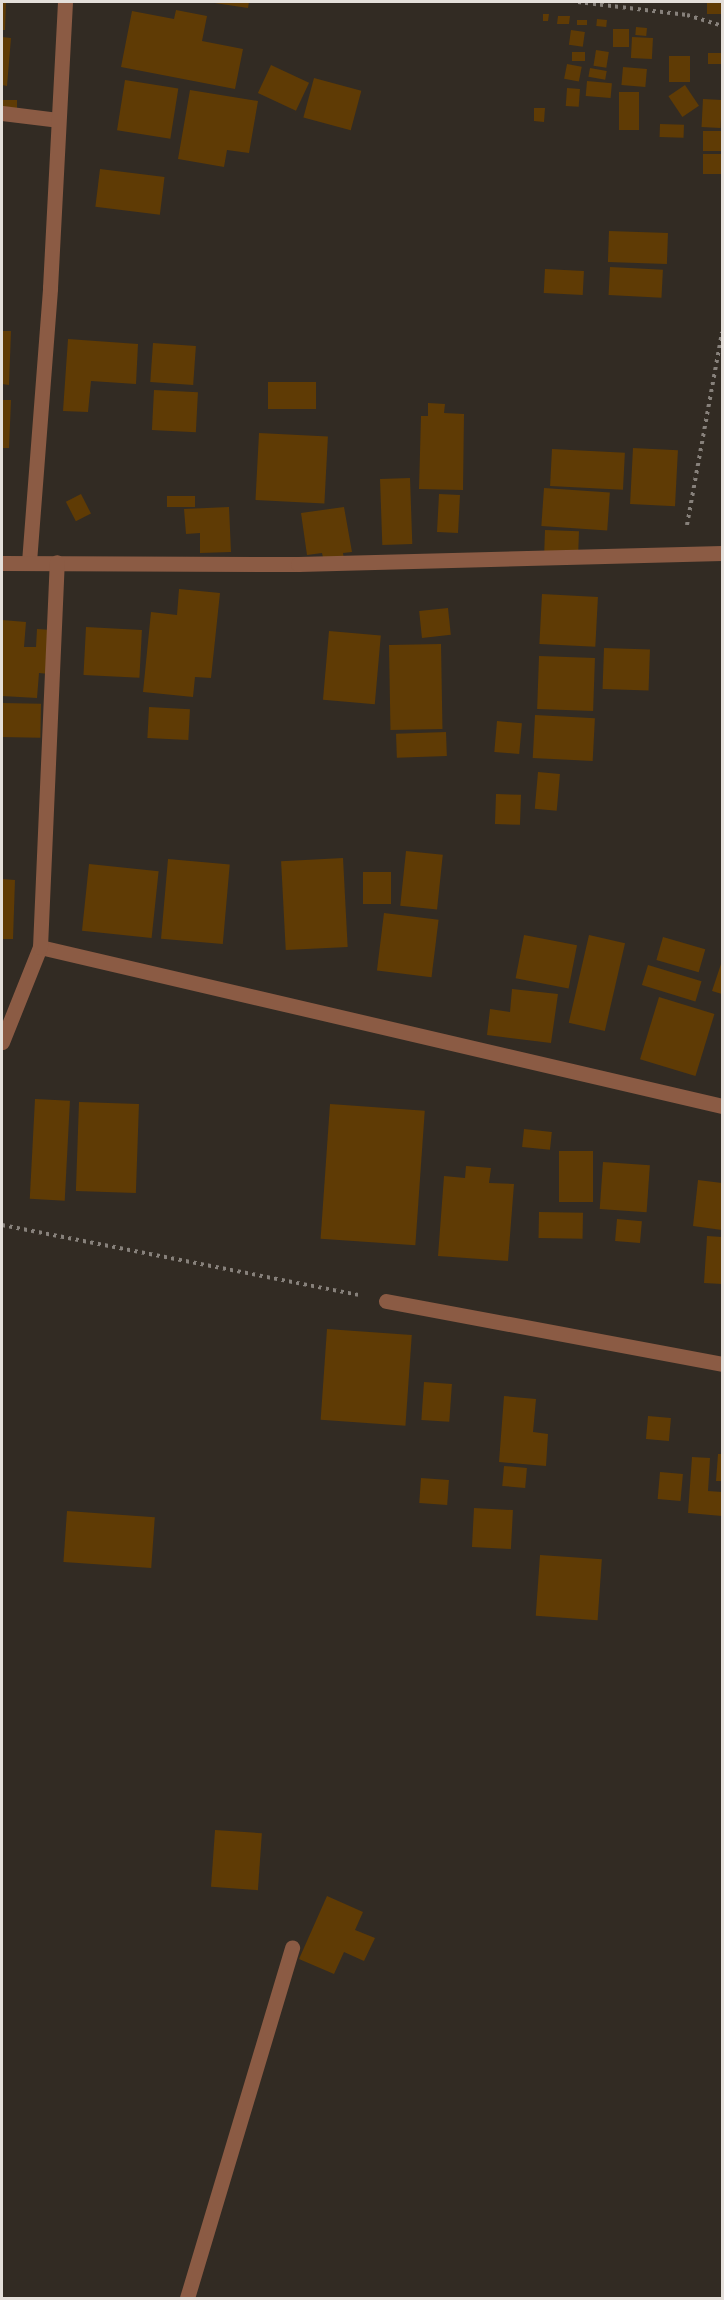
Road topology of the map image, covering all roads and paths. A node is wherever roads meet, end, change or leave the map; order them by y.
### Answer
1 (65, 2) edge
2 (578, 2) edge
3 (723, 26) edge
4 (2, 113) edge
5 (58, 120) junction
6 (723, 332) edge
7 (681, 552) junction
8 (723, 553) edge
9 (29, 562) junction
10 (57, 562) junction
11 (2, 563) edge
12 (40, 947) junction
13 (2, 1042) edge
14 (723, 1106) edge
15 (2, 1225) edge
16 (386, 1300) joint
17 (723, 1364) edge
18 (292, 1947) dead end
19 (187, 2298) edge

1 - 5 street
2 - 3 path
4 - 5 street
5 - 9 street
6 - 7 path
7 - 8 street
7 - 10 street
9 - 10 street
9 - 11 street
10 - 12 street
12 - 13 street
12 - 14 street
15 - 16 path
16 - 17 street
18 - 19 street

